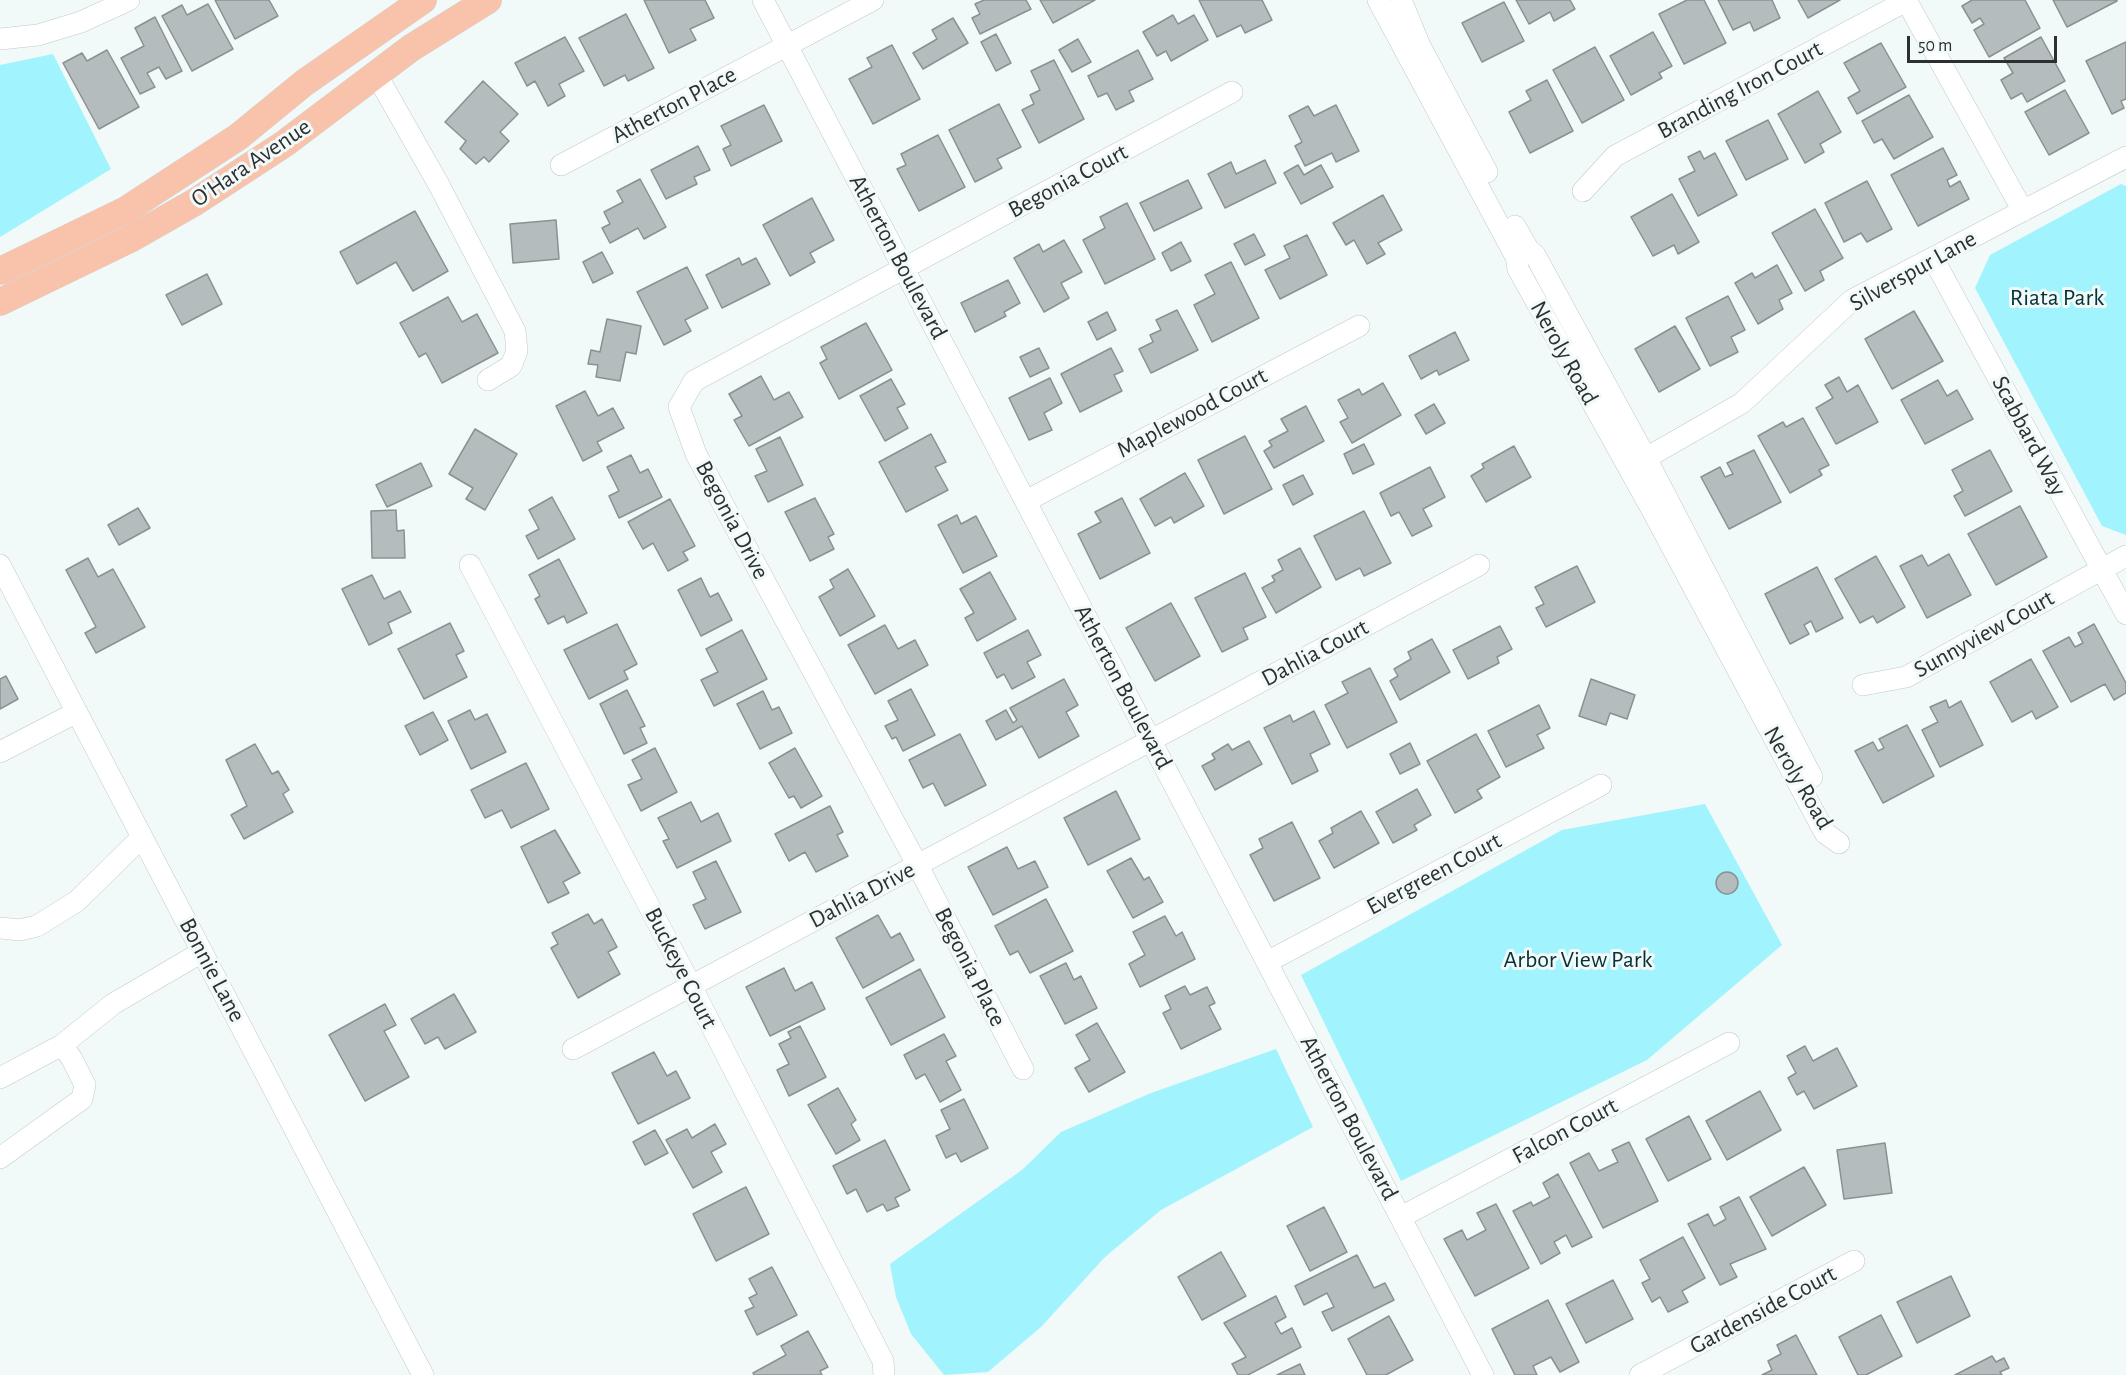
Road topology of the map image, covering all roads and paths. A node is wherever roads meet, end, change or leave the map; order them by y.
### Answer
1 (129, 0) edge
2 (423, 0) edge
3 (488, 0) edge
4 (763, 0) edge
5 (873, 0) edge
6 (1378, 0) edge
7 (1401, 0) edge
8 (1907, 0) edge
9 (0, 39) edge
10 (787, 45) junction
11 (376, 74) junction
12 (1232, 92) dead end
13 (2126, 158) edge
14 (561, 165) dead end
15 (1583, 191) dead end
16 (2023, 211) junction
17 (1933, 258) junction
18 (904, 269) junction
19 (0, 272) edge
20 (0, 302) edge
21 (1359, 326) dead end
22 (488, 380) dead end
23 (1636, 463) junction
24 (1026, 501) junction
25 (2126, 556) edge
26 (0, 565) edge
27 (470, 565) dead end
28 (1479, 565) dead end
29 (2102, 569) junction
30 (2126, 614) edge
31 (1863, 685) dead end
32 (77, 712) junction
33 (1152, 742) junction
34 (0, 752) edge
35 (1600, 785) dead end
36 (142, 837) junction
37 (918, 866) junction
38 (0, 928) edge
39 (202, 952) junction
40 (1267, 962) junction
41 (692, 986) junction
42 (1729, 1043) dead end
43 (62, 1045) junction
44 (573, 1049) dead end
45 (1023, 1069) dead end
46 (0, 1078) edge
47 (0, 1158) edge
48 (1401, 1217) junction
49 (1854, 1261) dead end
50 (423, 1375) edge
51 (884, 1375) edge
52 (1483, 1375) edge
53 (1640, 1375) edge

1 - 9 street
2 - 19 main road, O'Hara Avenue
3 - 11 main road, O'Hara Avenue
4 - 10 street, Atherton Boulevard
5 - 10 street, Atherton Place
6 - 23 street, Neroly Road
7 - 23 street, Neroly Road
8 - 15 street, Branding Iron Court
8 - 16 street
10 - 14 street, Atherton Place
10 - 18 street, Atherton Boulevard
11 - 20 main road, O'Hara Avenue
11 - 22 street
12 - 18 street, Begonia Court
13 - 16 street, Silverspur Lane
16 - 17 street, Silverspur Lane
17 - 23 street, Silverspur Lane
17 - 29 street, Scabbard Way
18 - 24 street, Atherton Boulevard
18 - 37 street, Begonia Drive
21 - 24 street, Maplewood Court
23 - 23 street, Neroly Road
24 - 33 street, Atherton Boulevard
25 - 29 street, Sunnyview Court
26 - 32 street, Bonnie Lane
27 - 41 street, Buckeye Court
28 - 33 street, Dahlia Court
29 - 30 street, Scabbard Way
29 - 31 street, Sunnyview Court
32 - 34 street
32 - 36 street, Bonnie Lane
33 - 37 street, Dahlia Drive
33 - 40 street, Atherton Boulevard
35 - 40 street, Evergreen Court
36 - 38 street
36 - 39 street, Bonnie Lane
37 - 41 street, Dahlia Drive
37 - 45 street, Begonia Place
39 - 43 street
39 - 50 street, Bonnie Lane
40 - 48 street, Atherton Boulevard
41 - 44 street, Dahlia Drive
41 - 51 street, Buckeye Court
42 - 48 street, Falcon Court
43 - 46 street
43 - 47 street
48 - 52 street, Atherton Boulevard
49 - 53 street, Gardenside Court

